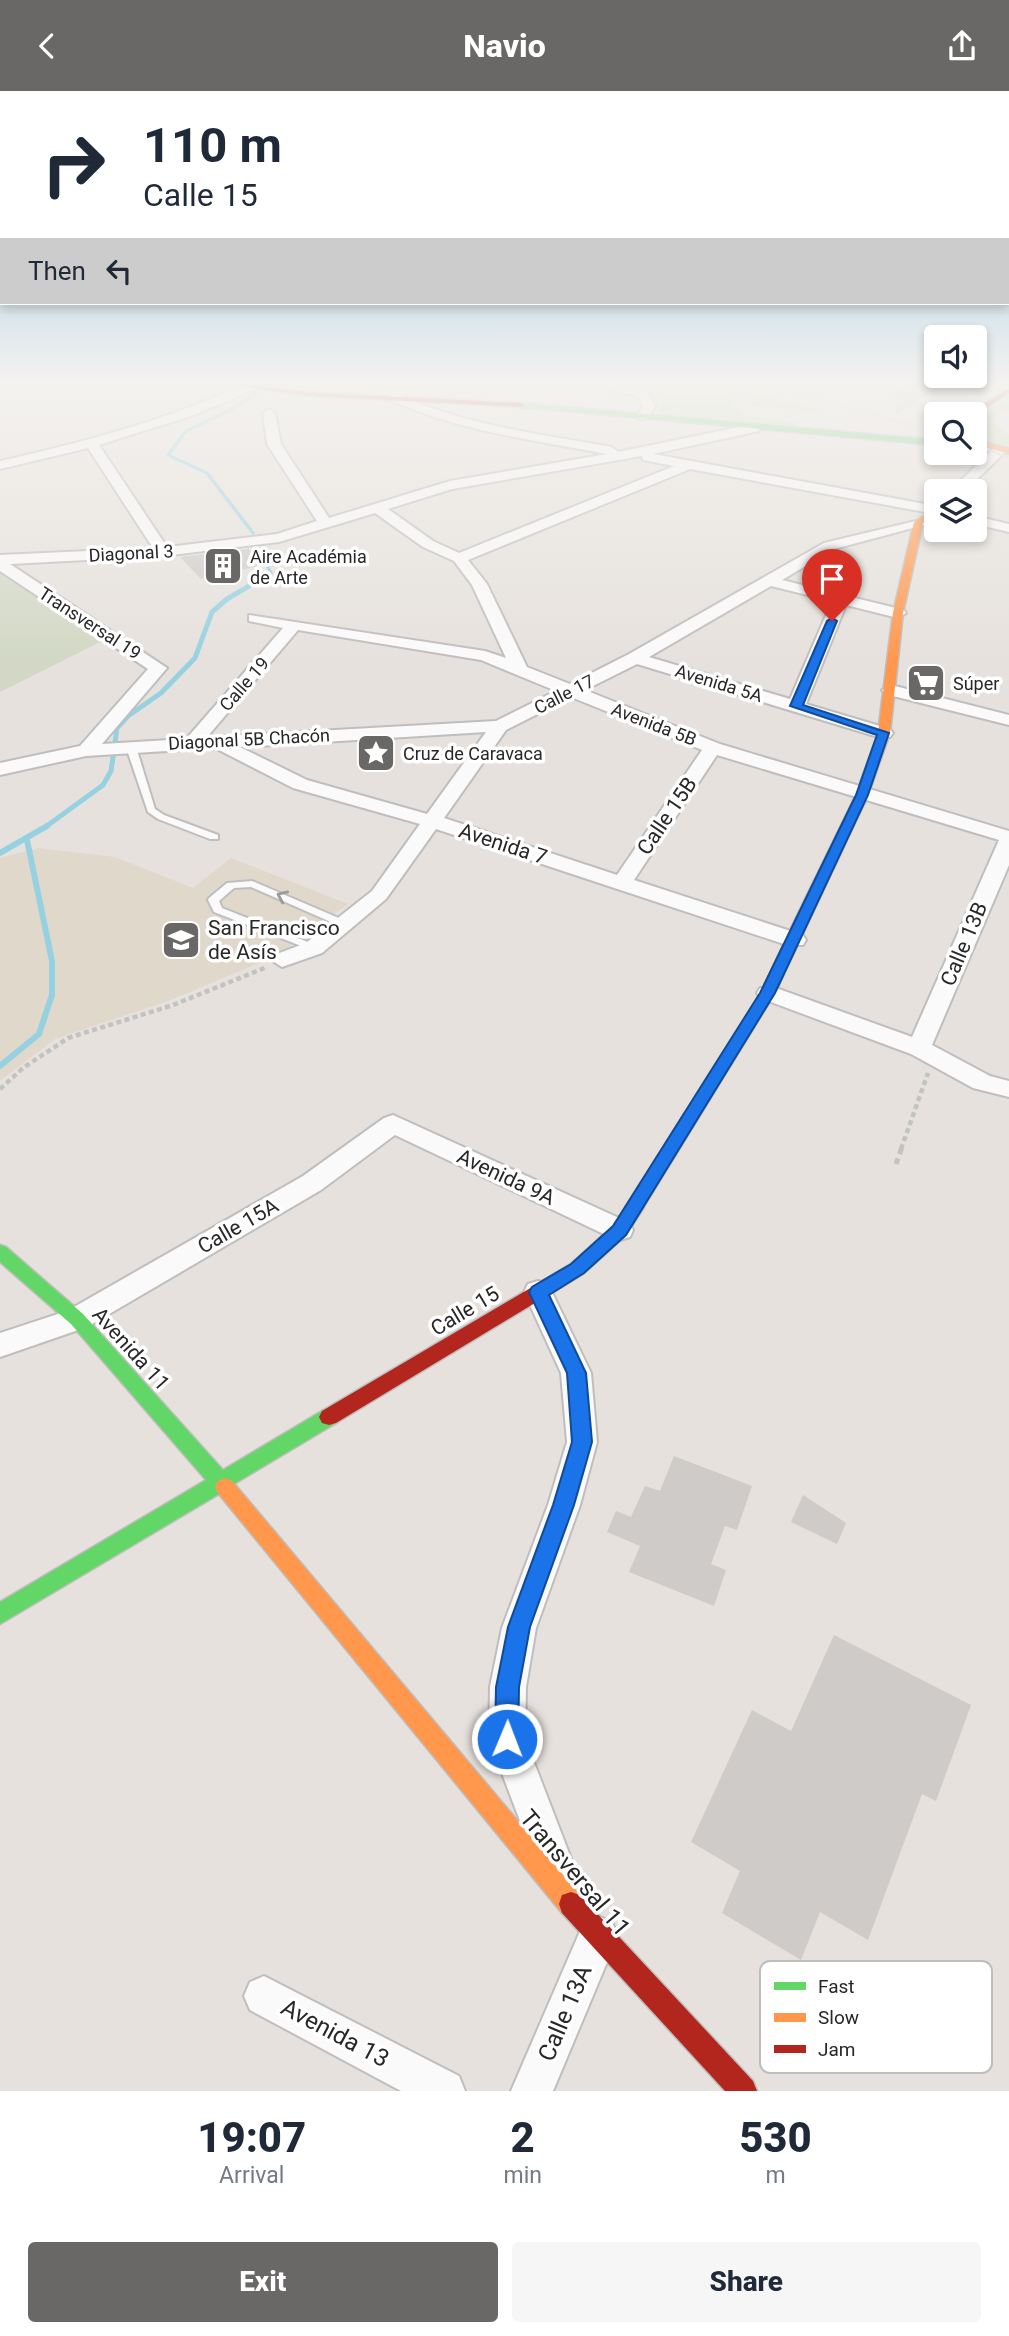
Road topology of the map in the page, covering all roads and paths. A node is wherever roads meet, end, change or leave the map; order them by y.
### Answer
1 (113, 476) edge
2 (295, 476) edge
3 (500, 476) edge
4 (661, 476) edge
5 (750, 476) edge
6 (378, 508) junction
7 (924, 509) edge
8 (924, 522) edge
9 (987, 523) edge
10 (327, 525) junction
11 (1009, 528) edge
12 (917, 529) junction
13 (163, 552) junction
14 (458, 558) junction
15 (0, 562) edge
16 (769, 581) junction
17 (841, 599) junction
18 (898, 613) junction
19 (255, 618) dead end
20 (294, 625) junction
21 (635, 658) junction
22 (519, 669) junction
23 (891, 690) junction
24 (569, 692) junction
25 (796, 706) junction
26 (1009, 720) edge
27 (500, 726) junction
28 (884, 733) junction
29 (215, 741) junction
30 (193, 742) junction
31 (131, 747) junction
32 (713, 748) junction
33 (86, 750) junction
34 (0, 769) edge
35 (862, 795) junction
36 (432, 821) junction
37 (214, 837) dead end
38 (1009, 839) edge
39 (621, 884) junction
40 (344, 924) junction
41 (795, 940) junction
42 (314, 948) junction
43 (282, 960) joint
44 (768, 993) junction
45 (927, 1052) junction
46 (0, 1089) edge
47 (1009, 1089) edge
48 (393, 1124) joint
49 (896, 1164) dead end
50 (620, 1230) junction
51 (0, 1252) edge
52 (538, 1292) junction
53 (77, 1319) junction
54 (0, 1345) edge
55 (221, 1482) junction
56 (0, 1614) edge
57 (565, 1898) junction
58 (597, 1936) junction
59 (264, 1996) dead end
60 (444, 2091) edge
61 (532, 2091) edge
62 (743, 2091) edge

1 - 13 street
2 - 10 street
3 - 6 street, Diagonal 3
4 - 14 street
5 - 7 street
6 - 10 street, Diagonal 3
6 - 14 street
8 - 12 street
9 - 11 street
10 - 13 street, Diagonal 3
12 - 16 street, Calle 17
12 - 18 street, Calle 15
13 - 15 street, Diagonal 3
14 - 22 street
15 - 33 street, Transversal 19
16 - 17 street
16 - 21 street, Calle 17
17 - 18 street
17 - 25 street
18 - 23 street, Calle 15
19 - 20 street, Avenida 5B
20 - 22 street, Avenida 5B
20 - 30 street, Calle 19
21 - 24 street, Calle 17
21 - 25 street, Avenida 5A
22 - 24 street, Avenida 5B
23 - 26 street
23 - 28 street, Calle 15
24 - 27 street, Calle 17
24 - 32 street, Avenida 5B
25 - 28 street, Avenida 5A
27 - 29 street, Diagonal 5B Chacón
27 - 36 street, Calle 17
28 - 35 street, Calle 15
29 - 30 street, Diagonal 5B Chacón
29 - 36 street, Avenida 7
30 - 31 street, Diagonal 5B Chacón
31 - 33 street, Diagonal 5B Chacón
31 - 37 lane
32 - 35 street, Avenida 5B
32 - 39 street, Calle 15B
33 - 34 street, Diagonal 5B Chacón
35 - 38 street, Avenida 5B
35 - 41 street, Calle 15
36 - 39 street, Avenida 7
36 - 40 street, Calle 17
38 - 45 street, Calle 13B
39 - 41 street, Avenida 7
40 - 42 street, Calle 17
40 -> 42 lane
41 - 44 street, Calle 15
42 - 43 street, Calle 17
43 - 46 path
44 - 45 street
44 - 50 street, Calle 15
45 - 47 street
45 - 49 path
48 - 50 street, Avenida 9A
48 - 53 street, Calle 15A
50 - 52 street, Calle 15
51 - 53 street, Avenida 11
52 - 55 street, Calle 15
52 - 57 street
53 - 54 street, Calle 15A
53 - 55 street, Avenida 11
55 - 56 street, Calle 15
55 - 57 street, Transversal 11
57 - 58 street, Transversal 11
58 - 61 street, Calle 13A
58 - 62 street, Transversal 11
59 - 60 street, Avenida 13

